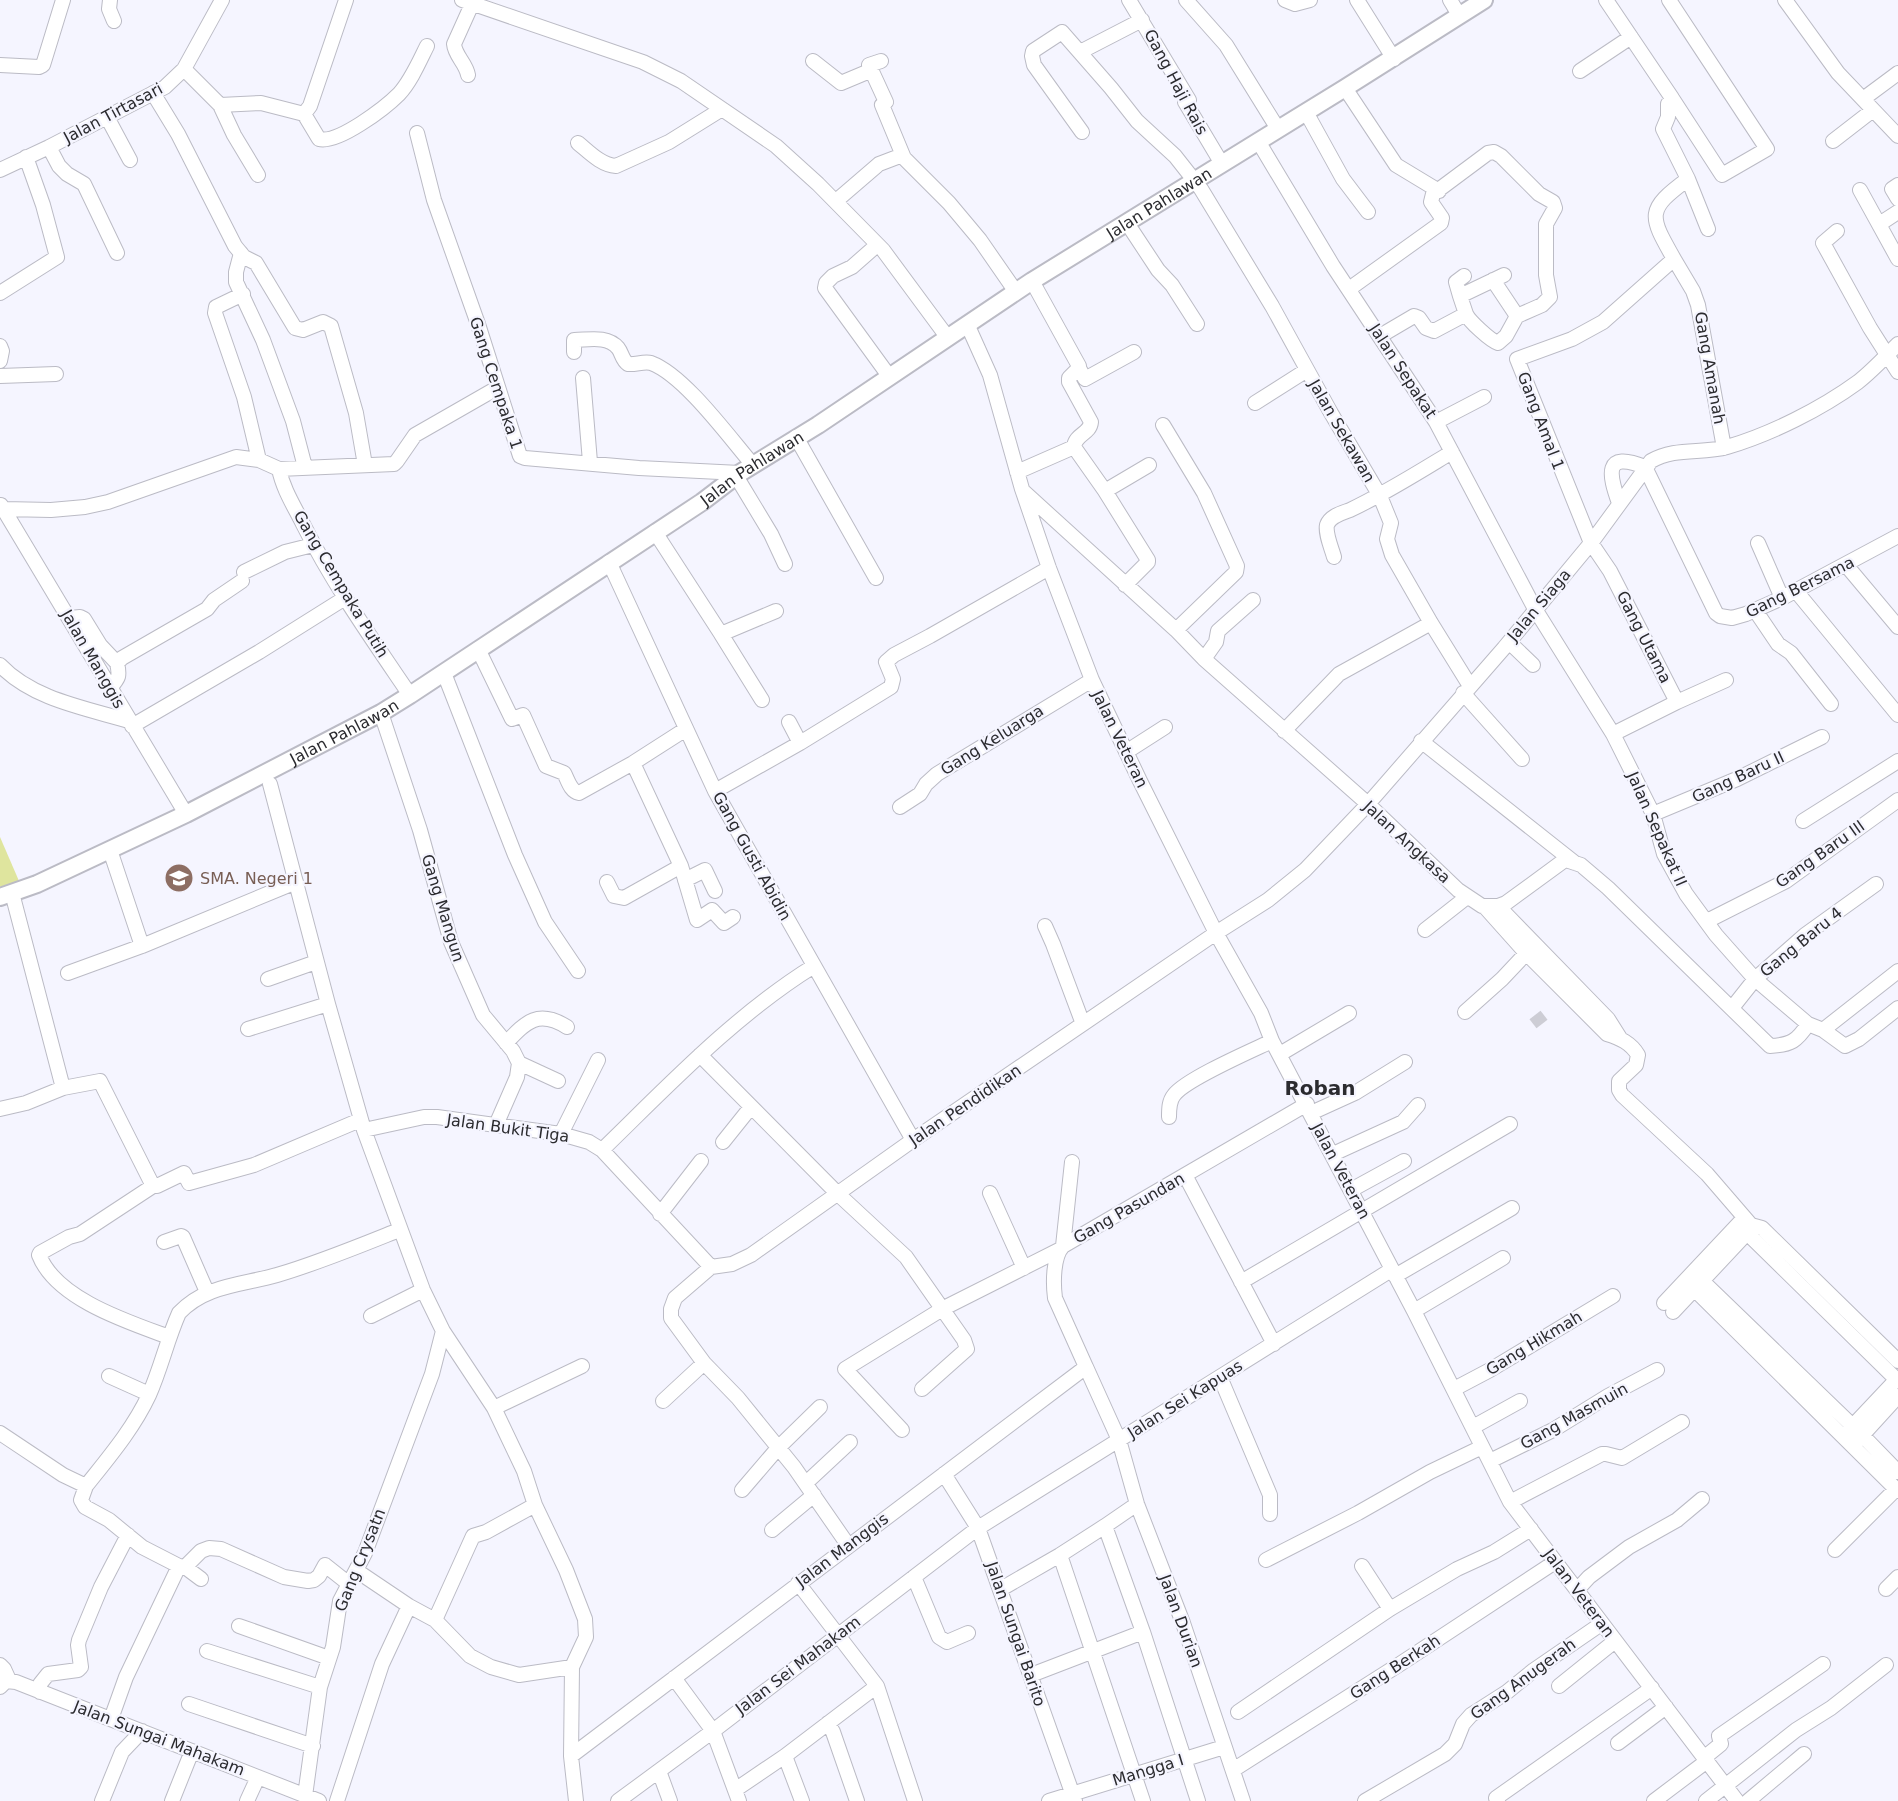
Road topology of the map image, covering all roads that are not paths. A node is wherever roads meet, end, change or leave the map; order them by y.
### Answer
1 (63, 0) edge
2 (110, 0) edge
3 (222, 0) edge
4 (346, 0) edge
5 (1129, 0) edge
6 (1186, 0) edge
7 (1285, 0) edge
8 (1310, 0) edge
9 (1357, 0) edge
10 (1450, 0) edge
11 (1484, 0) edge
12 (1606, 0) edge
13 (1669, 0) edge
14 (1785, 0) edge
15 (467, 2) edge
16 (1459, 15) junction
17 (1142, 20) junction
18 (114, 21) dead end
19 (1631, 37) junction
20 (427, 46) dead end
21 (1080, 52) junction
22 (1394, 59) junction
23 (813, 61) dead end
24 (0, 65) edge
25 (184, 69) junction
26 (1580, 71) dead end
27 (1898, 73) edge
28 (468, 75) dead end
29 (1345, 88) junction
30 (153, 93) junction
31 (1672, 98) junction
32 (1863, 99) junction
33 (220, 105) junction
34 (723, 109) junction
35 (1872, 110) junction
36 (1306, 112) junction
37 (304, 114) junction
38 (107, 117) junction
39 (1278, 129) junction
40 (1082, 132) dead end
41 (417, 133) dead end
42 (1898, 136) edge
43 (1258, 141) junction
44 (1833, 141) dead end
45 (578, 143) dead end
46 (49, 147) junction
47 (26, 157) junction
48 (904, 158) junction
49 (130, 160) dead end
50 (1222, 164) junction
51 (0, 170) edge
52 (258, 175) dead end
53 (1688, 179) junction
54 (1194, 181) junction
55 (1898, 185) edge
56 (1860, 190) dead end
57 (1439, 191) junction
58 (1898, 199) edge
59 (836, 201) junction
60 (1368, 212) dead end
61 (1898, 212) edge
62 (1884, 221) dead end
63 (1128, 223) junction
64 (1708, 229) dead end
65 (1837, 231) dead end
66 (877, 245) junction
67 (117, 253) dead end
68 (241, 253) junction
69 (1674, 259) junction
70 (1898, 259) edge
71 (1464, 276) dead end
72 (1032, 281) junction
73 (1349, 289) junction
74 (1016, 292) junction
75 (0, 293) edge
76 (243, 294) junction
77 (1460, 296) junction
78 (1466, 314) junction
79 (1517, 316) junction
80 (1197, 324) dead end
81 (968, 326) junction
82 (1380, 336) junction
83 (1506, 336) junction
84 (948, 338) junction
85 (1898, 344) edge
86 (0, 346) edge
87 (574, 352) dead end
88 (1134, 352) dead end
89 (1886, 356) junction
90 (1517, 359) junction
91 (0, 361) edge
92 (1079, 368) junction
93 (1307, 370) junction
94 (1898, 372) edge
95 (56, 374) dead end
96 (0, 376) edge
97 (889, 376) junction
98 (583, 378) dead end
99 (497, 388) junction
100 (1484, 397) dead end
101 (1255, 403) dead end
102 (1436, 422) junction
103 (1163, 425) dead end
104 (796, 437) junction
105 (1074, 447) junction
106 (1724, 448) junction
107 (1452, 452) junction
108 (259, 460) junction
109 (590, 462) junction
110 (365, 465) junction
111 (1149, 465) dead end
112 (305, 467) junction
113 (1645, 467) junction
114 (279, 469) junction
115 (743, 471) junction
116 (1017, 472) junction
117 (1022, 489) junction
118 (1105, 492) junction
119 (1380, 496) junction
120 (1619, 503) junction
121 (2, 506) edge
122 (655, 532) junction
123 (1897, 539) edge
124 (1591, 543) junction
125 (1758, 543) dead end
126 (313, 545) junction
127 (1334, 557) dead end
128 (609, 562) junction
129 (786, 564) dead end
130 (1846, 565) junction
131 (1049, 568) junction
132 (876, 578) dead end
133 (1125, 585) junction
134 (1796, 591) junction
135 (345, 598) junction
136 (1782, 598) junction
137 (1254, 600) dead end
138 (1534, 609) junction
139 (1755, 610) junction
140 (776, 611) dead end
141 (70, 618) junction
142 (1431, 623) junction
143 (1898, 627) edge
144 (1176, 630) junction
145 (721, 634) junction
146 (1509, 642) junction
147 (478, 649) junction
148 (1204, 659) junction
149 (117, 663) junction
150 (0, 665) edge
151 (1533, 665) dead end
152 (444, 673) junction
153 (1092, 680) junction
154 (1726, 680) dead end
155 (110, 688) junction
156 (1467, 689) junction
157 (410, 696) junction
158 (762, 700) dead end
159 (1677, 702) junction
160 (1832, 704) dead end
161 (381, 713) junction
162 (1898, 715) edge
163 (789, 722) dead end
164 (130, 723) junction
165 (1165, 727) dead end
166 (686, 729) junction
167 (1284, 731) junction
168 (1613, 735) junction
169 (1822, 737) dead end
170 (1421, 741) junction
171 (800, 743) junction
172 (1126, 752) junction
173 (1522, 759) dead end
174 (1898, 761) edge
175 (633, 764) junction
176 (269, 779) junction
177 (715, 791) junction
178 (1898, 800) edge
179 (1368, 804) junction
180 (900, 807) dead end
181 (186, 814) junction
182 (1653, 814) junction
183 (1803, 821) dead end
184 (110, 850) junction
185 (1575, 863) junction
186 (681, 866) junction
187 (685, 880) junction
188 (296, 882) junction
189 (607, 882) dead end
190 (1876, 884) dead end
191 (715, 891) dead end
192 (6, 895) edge
193 (1467, 897) junction
194 (1491, 906) junction
195 (733, 917) dead end
196 (1707, 921) junction
197 (1044, 926) dead end
198 (1425, 930) dead end
199 (1216, 933) junction
200 (142, 946) junction
201 (1530, 948) junction
202 (312, 963) junction
203 (814, 966) junction
204 (578, 971) dead end
205 (1898, 971) edge
206 (68, 973) dead end
207 (268, 979) dead end
208 (1755, 979) junction
209 (328, 1004) junction
210 (1732, 1008) junction
211 (1898, 1008) edge
212 (1465, 1012) dead end
213 (1348, 1013) dead end
214 (1083, 1024) junction
215 (1808, 1024) junction
216 (567, 1027) dead end
217 (248, 1029) dead end
218 (1823, 1030) junction
219 (1272, 1041) junction
220 (506, 1043) junction
221 (1280, 1054) junction
222 (700, 1055) junction
223 (598, 1060) dead end
224 (1405, 1062) dead end
225 (519, 1063) junction
226 (558, 1081) dead end
227 (63, 1088) junction
228 (1418, 1105) dead end
229 (751, 1107) junction
230 (1309, 1109) junction
231 (0, 1110) edge
232 (1169, 1117) dead end
233 (1510, 1124) dead end
234 (362, 1125) junction
235 (496, 1125) junction
236 (561, 1134) junction
237 (913, 1140) junction
238 (723, 1142) dead end
239 (602, 1150) junction
240 (1333, 1154) junction
241 (700, 1161) dead end
242 (1404, 1161) dead end
243 (1072, 1162) dead end
244 (1185, 1175) junction
245 (153, 1186) junction
246 (1351, 1190) junction
247 (990, 1193) dead end
248 (838, 1194) junction
249 (1512, 1208) dead end
250 (1362, 1211) junction
251 (660, 1214) junction
252 (1747, 1225) junction
253 (399, 1230) junction
254 (164, 1242) dead end
255 (1061, 1248) junction
256 (1503, 1258) dead end
257 (711, 1268) junction
258 (1024, 1268) junction
259 (1393, 1273) junction
260 (1695, 1281) junction
261 (1241, 1282) junction
262 (423, 1290) junction
263 (207, 1292) junction
264 (1613, 1296) dead end
265 (1668, 1307) dead end
266 (944, 1308) junction
267 (1414, 1311) junction
268 (371, 1316) dead end
269 (442, 1331) junction
270 (169, 1337) junction
271 (1274, 1344) junction
272 (1898, 1361) edge
273 (704, 1363) junction
274 (582, 1366) dead end
275 (1086, 1367) junction
276 (1657, 1370) dead end
277 (109, 1376) dead end
278 (1220, 1377) junction
279 (1897, 1381) edge
280 (922, 1389) dead end
281 (1454, 1389) junction
282 (149, 1394) junction
283 (1898, 1396) edge
284 (663, 1401) dead end
285 (1520, 1401) dead end
286 (820, 1407) dead end
287 (494, 1408) junction
288 (1682, 1422) dead end
289 (1473, 1427) junction
290 (902, 1430) dead end
291 (0, 1433) edge
292 (1853, 1436) junction
293 (1119, 1440) junction
294 (850, 1442) dead end
295 (1482, 1447) junction
296 (778, 1448) junction
297 (1490, 1461) junction
298 (1898, 1472) edge
299 (944, 1474) junction
300 (806, 1483) junction
301 (86, 1486) junction
302 (742, 1490) dead end
303 (1897, 1490) edge
304 (814, 1496) junction
305 (1702, 1499) dead end
306 (1510, 1502) junction
307 (1137, 1504) junction
308 (535, 1505) junction
309 (1270, 1514) dead end
310 (1105, 1526) junction
311 (978, 1528) junction
312 (1531, 1529) junction
313 (772, 1530) dead end
314 (128, 1535) junction
315 (848, 1545) junction
316 (1835, 1550) dead end
317 (1060, 1556) junction
318 (1266, 1560) dead end
319 (1555, 1562) junction
320 (182, 1566) junction
321 (1362, 1566) dead end
322 (357, 1571) junction
323 (914, 1577) junction
324 (1898, 1577) edge
325 (201, 1579) dead end
326 (798, 1583) junction
327 (349, 1584) junction
328 (1001, 1589) junction
329 (1886, 1589) dead end
330 (1577, 1590) junction
331 (409, 1606) junction
332 (1390, 1609) junction
333 (435, 1620) junction
334 (1601, 1624) junction
335 (239, 1626) dead end
336 (1143, 1632) junction
337 (968, 1633) dead end
338 (838, 1636) junction
339 (1615, 1641) junction
340 (207, 1651) dead end
341 (1093, 1652) junction
342 (329, 1658) junction
343 (1823, 1664) dead end
344 (0, 1665) edge
345 (1886, 1665) dead end
346 (572, 1667) junction
347 (1030, 1675) junction
348 (674, 1678) junction
349 (4, 1684) edge
350 (878, 1686) junction
351 (1559, 1686) dead end
352 (320, 1687) junction
353 (1652, 1688) junction
354 (40, 1692) junction
355 (189, 1704) dead end
356 (1666, 1707) junction
357 (1238, 1712) dead end
358 (111, 1719) junction
359 (828, 1723) junction
360 (142, 1731) junction
361 (714, 1731) junction
362 (1618, 1743) dead end
363 (313, 1746) junction
364 (1224, 1747) junction
365 (192, 1751) junction
366 (1804, 1754) dead end
367 (571, 1756) junction
368 (785, 1756) junction
369 (1185, 1759) junction
370 (1706, 1759) junction
371 (1233, 1770) junction
372 (659, 1771) junction
373 (1135, 1774) junction
374 (258, 1777) junction
375 (1725, 1785) junction
376 (306, 1796) junction
377 (737, 1796) edge
378 (1073, 1797) edge
379 (621, 1800) edge
380 (1495, 1800) edge
381 (102, 1801) edge
382 (172, 1801) edge
383 (247, 1801) edge
384 (319, 1801) edge
385 (337, 1801) edge
386 (576, 1801) edge
387 (670, 1801) edge
388 (802, 1801) edge
389 (857, 1801) edge
390 (915, 1801) edge
391 (1049, 1801) edge
392 (1143, 1801) edge
393 (1198, 1801) edge
394 (1243, 1801) edge
395 (1365, 1801) edge
396 (1654, 1801) edge
397 (1706, 1801) edge
398 (1737, 1801) edge
399 (1748, 1801) edge

1 - 24 street
2 - 18 street
3 - 25 street, Jalan Tirtasari
4 - 37 street
5 - 17 street, Gang Haji Rais
6 - 39 street
7 - 8 street
9 - 22 street
10 - 16 street
11 - 16 main road, Jalan Pahlawan
12 - 19 street
13 - 31 street
14 - 32 street
15 - 28 street
15 - 34 street
16 - 22 main road, Jalan Pahlawan
17 - 21 street
17 - 50 street, Gang Haji Rais
19 - 26 street
19 - 31 street
20 - 37 street
21 - 40 street, Jalan Sekawan
21 - 54 street, Jalan Sekawan
22 - 29 main road, Jalan Pahlawan
23 - 48 street
25 - 30 street, Jalan Tirtasari
25 - 33 street
27 - 32 street
29 - 36 main road, Jalan Pahlawan
29 - 57 street
30 - 38 street, Jalan Tirtasari
30 - 68 street
31 - 53 street
32 - 35 street
33 - 37 street
33 - 52 street
34 - 45 street
34 - 59 street
35 - 42 street
35 - 44 street
36 - 39 main road, Jalan Pahlawan
36 - 60 street
38 - 46 street, Jalan Tirtasari
38 - 49 street
39 - 43 main road, Jalan Pahlawan
41 - 99 street, Gang Cempaka 1
43 - 50 main road, Jalan Pahlawan
43 - 73 street, Jalan Sepakat
46 - 47 street, Jalan Tirtasari
46 - 67 street
47 - 51 street, Jalan Tirtasari
47 - 75 street
48 - 59 street
48 - 74 street
50 - 54 main road, Jalan Pahlawan
53 - 64 street
53 - 69 street
54 - 63 main road, Jalan Pahlawan
54 - 93 street, Jalan Sekawan
55 - 58 street
56 - 70 street
57 - 73 street
57 - 79 street
59 - 66 street
61 - 62 street
63 - 72 main road, Jalan Pahlawan
63 - 80 street
65 - 89 street
66 - 84 street
66 - 97 street
68 - 76 street
68 - 110 street
69 - 90 street, Gang Amal 1
69 - 106 street, Gang Amanah
71 - 77 street
72 - 74 main road, Jalan Pahlawan
72 - 92 street
73 - 82 street, Jalan Sepakat
74 - 81 main road, Jalan Pahlawan
76 - 108 street
76 - 112 street
77 - 78 street
77 - 79 street
78 - 82 street
78 - 83 street
79 - 83 street
81 - 84 main road, Jalan Pahlawan
81 - 116 street, Jalan Veteran
82 - 102 street, Jalan Sepakat
83 - 90 street
84 - 97 main road, Jalan Pahlawan
85 - 89 street, Jalan Siaga
86 - 91 street
87 - 115 street
88 - 92 street
89 - 94 street
89 - 106 street, Jalan Siaga
90 - 124 street, Gang Amal 1
92 - 105 street
93 - 101 street
93 - 119 street, Jalan Sekawan
95 - 96 street
97 - 104 main road, Jalan Pahlawan
98 - 109 street
99 - 109 street, Gang Cempaka 1
99 - 110 street
100 - 102 street
102 - 107 street, Jalan Sepakat
103 - 144 street
104 - 115 main road, Jalan Pahlawan
104 - 132 street
105 - 116 street
105 - 118 street
106 - 113 street, Jalan Siaga
107 - 119 street
107 - 138 street, Jalan Sepakat
108 - 114 street
108 - 121 street
109 - 115 street, Gang Cempaka 1
110 - 112 street
111 - 118 street
112 - 114 street
113 - 120 street, Jalan Siaga
113 - 120 street
113 - 139 street, Gang Bersama
114 - 126 street, Gang Cempaka Putih
115 - 122 main road, Jalan Pahlawan
115 - 129 street
116 - 117 street, Jalan Veteran
117 - 131 street, Jalan Veteran
117 - 133 street, Jalan Angkasa
118 - 133 street
119 - 127 street
119 - 142 street, Jalan Sekawan
120 - 124 street, Jalan Siaga
121 - 141 street, Jalan Manggis
122 - 128 main road, Jalan Pahlawan
122 - 145 street
123 - 130 street, Gang Bersama
124 - 138 street, Jalan Siaga
124 - 159 street, Gang Utama
125 - 136 street
126 - 135 street, Gang Cempaka Putih
126 - 149 street
128 - 147 main road, Jalan Pahlawan
128 - 166 street, Gang Gusti Abidin
130 - 134 street, Gang Bersama
130 - 143 street
131 - 153 street, Jalan Veteran
131 - 171 street
133 - 144 street, Jalan Angkasa
134 - 136 street, Gang Bersama
134 - 162 street
135 - 157 street, Gang Cempaka Putih
135 - 164 street
136 - 139 street, Gang Bersama
137 - 148 street
138 - 146 street, Jalan Siaga
138 - 168 street, Jalan Sepakat II
139 - 160 street
140 - 145 street
141 - 149 street
141 - 155 street, Jalan Manggis
142 - 156 street, Jalan Sekawan
142 - 167 street
144 - 148 street, Jalan Angkasa
145 - 158 street
146 - 151 street
146 - 156 street, Jalan Siaga
147 - 152 main road, Jalan Pahlawan
147 - 175 street
148 - 167 street, Jalan Angkasa
149 - 155 street
150 - 164 street
152 - 157 main road, Jalan Pahlawan
152 - 204 street
153 - 172 street, Jalan Veteran
153 - 180 street, Gang Keluarga
154 - 159 street
155 - 164 street, Jalan Manggis
156 - 170 street, Jalan Siaga
156 - 173 street, Jalan Sekawan
157 - 161 main road, Jalan Pahlawan
159 - 168 street, Gang Utama
161 - 176 main road, Jalan Pahlawan
161 - 220 street, Gang Mangun
163 - 171 street
164 - 181 street, Jalan Manggis
165 - 172 street
166 - 175 street
166 - 177 street, Gang Gusti Abidin
167 - 179 street, Jalan Angkasa
168 - 182 street, Jalan Sepakat II
169 - 182 street, Gang Baru II
170 - 179 street, Jalan Siaga
170 - 185 street
171 - 177 street
172 - 199 street, Jalan Veteran
174 - 183 street
175 - 186 street
176 - 181 main road, Jalan Pahlawan
176 - 188 street
177 - 203 street, Gang Gusti Abidin
178 - 196 street, Gang Baru III
179 - 193 street, Jalan Angkasa
179 - 199 street, Jalan Siaga
181 - 184 main road, Jalan Pahlawan
182 - 196 street, Jalan Sepakat II
184 - 192 main road, Jalan Pahlawan
184 - 200 street
185 - 194 street
185 - 210 street
186 - 187 street
186 - 189 street
187 - 191 street
187 - 195 street
188 - 200 street
188 - 202 street
190 - 208 street, Gang Baru 4
192 - 227 street
193 - 194 street, Jalan Angkasa
193 - 198 street
194 - 201 street, Jalan Angkasa
196 - 208 street, Jalan Sepakat II
197 - 214 street
199 - 214 street, Jalan Pendidikan
199 - 219 street, Jalan Veteran
200 - 206 street
201 - 212 street
201 - 252 street, Jalan Angkasa
202 - 207 street
202 - 209 street
203 - 222 street
203 - 237 street, Gang Gusti Abidin
205 - 218 street
208 - 210 street, Gang Baru 4
208 - 215 street, Jalan Sepakat II
209 - 217 street
209 - 234 street
210 - 215 street
211 - 218 street, Jalan Sepakat II
213 - 221 street
214 - 237 street, Jalan Pendidikan
215 - 218 street, Jalan Sepakat II
216 - 220 street
219 - 221 street, Jalan Veteran
219 - 232 street
220 - 225 street, Gang Mangun
221 - 230 street, Jalan Veteran
222 - 229 street
222 - 239 street
223 - 236 street
224 - 230 street, Gang Pasundan
225 - 226 street
225 - 235 street
227 - 231 street
227 - 245 street
228 - 240 street
229 - 238 street
229 - 248 street
230 - 240 street, Jalan Veteran
230 - 244 street, Gang Pasundan
233 - 250 street
234 - 235 street, Jalan Bukit Tiga
234 - 245 street, Jalan Bukit Tiga
234 - 253 street
235 - 236 street, Jalan Bukit Tiga
236 - 239 street, Jalan Bukit Tiga
237 - 248 street, Jalan Pendidikan
239 - 251 street, Jalan Bukit Tiga
240 - 246 street, Jalan Veteran
241 - 251 street
242 - 246 street
243 - 255 street
244 - 255 street, Gang Pasundan
244 - 261 street
245 - 270 street
246 - 250 street, Jalan Veteran
247 - 258 street
248 - 257 street, Jalan Pendidikan
248 - 266 street
249 - 259 street, Jalan Sei Kapuas
250 - 259 street, Jalan Veteran
250 - 261 street
251 - 257 street, Jalan Bukit Tiga
252 - 260 street
252 - 272 street
252 - 279 street
253 - 262 street
253 - 263 street
254 - 263 street
255 - 258 street
255 - 275 street, Gang Pasundan
256 - 267 street
257 - 273 street
258 - 266 street
259 - 267 street, Jalan Veteran
259 - 271 street, Jalan Sei Kapuas
260 - 265 street
260 - 292 street
261 - 271 street
262 - 268 street
262 - 269 street
263 - 270 street
264 - 281 street, Gang Hikmah
266 - 280 street
266 - 290 street
267 - 281 street, Jalan Veteran
269 - 287 street
269 - 322 street, Gang Crysatn
270 - 282 street
271 - 278 street, Jalan Sei Kapuas
273 - 284 street
273 - 296 street
274 - 287 street
275 - 293 street
275 - 299 street, Jalan Manggis
276 - 297 street, Gang Masmuin
277 - 282 street
278 - 293 street, Jalan Sei Kapuas
278 - 309 street
279 - 292 street
281 - 289 street, Jalan Veteran
282 - 301 street
283 - 292 street
285 - 289 street
286 - 296 street
287 - 308 street
288 - 306 street
289 - 295 street, Jalan Veteran
291 - 301 street
292 - 298 street
292 - 303 street
293 - 307 street, Jalan Durian
293 - 311 street, Jalan Sei Kapuas
294 - 300 street
295 - 297 street, Jalan Veteran
295 - 318 street
296 - 300 street
296 - 302 street
297 - 306 street, Jalan Veteran
299 - 311 street, Jalan Sungai Barito
299 - 315 street, Jalan Manggis
300 - 304 street
301 - 314 street
303 - 316 street
304 - 313 street
304 - 315 street
305 - 330 street
306 - 312 street, Jalan Veteran
307 - 310 street
307 - 364 street, Jalan Durian
308 - 333 street
308 - 346 street
310 - 317 street
310 - 336 street
311 - 323 street, Jalan Sei Mahakam
311 - 328 street, Jalan Sungai Barito
312 - 319 street, Jalan Veteran
312 - 332 street
314 - 320 street
314 - 354 street
315 - 326 street, Jalan Manggis
317 - 328 street
317 - 341 street
319 - 330 street, Jalan Veteran
319 - 371 street, Gang Berkah
320 - 325 street
320 - 327 street
320 - 358 street
321 - 332 street
322 - 327 street, Gang Crysatn
322 - 331 street
323 - 337 street
323 - 338 street, Jalan Sei Mahakam
324 - 329 street
326 - 338 street
326 - 348 street, Jalan Manggis
327 - 342 street, Gang Crysatn
328 - 347 street, Jalan Sungai Barito
330 - 334 street, Jalan Veteran
331 - 333 street
331 - 385 street
332 - 357 street
333 - 346 street
334 - 339 street, Jalan Veteran
334 - 395 street, Gang Anugerah
335 - 342 street
336 - 341 street
336 - 369 street
338 - 350 street
338 - 361 street, Jalan Sei Mahakam
339 - 351 street
339 - 353 street, Jalan Veteran
340 - 352 street
341 - 347 street
341 - 373 street
342 - 352 street, Gang Crysatn
343 - 370 street
344 - 349 street
345 - 375 street
346 - 367 street
347 - 378 street, Jalan Sungai Barito
348 - 361 street
348 - 367 street, Jalan Manggis
349 - 354 street, Jalan Sungai Mahakam
350 - 359 street
350 - 390 street
352 - 363 street, Gang Crysatn
353 - 356 street, Jalan Veteran
353 - 380 street
354 - 358 street, Jalan Sungai Mahakam
355 - 363 street
356 - 362 street
356 - 370 street, Jalan Veteran
358 - 360 street, Jalan Sungai Mahakam
359 - 368 street
359 - 389 street
360 - 365 street, Jalan Sungai Mahakam
360 - 381 street
361 - 372 street, Jalan Sei Mahakam
361 - 377 street
363 - 376 street, Gang Crysatn
364 - 369 street, Mangga I
364 - 371 street, Jalan Durian
365 - 374 street, Jalan Sungai Mahakam
365 - 382 street
366 - 399 street
367 - 386 street
368 - 377 street
368 - 388 street
369 - 373 street, Mangga I
369 - 393 street
370 - 375 street, Jalan Veteran
370 - 396 street
371 - 394 street, Jalan Durian
372 - 379 street, Jalan Sei Mahakam
372 - 387 street
373 - 378 street, Mangga I
373 - 392 street
374 - 376 street, Jalan Sungai Mahakam
374 - 383 street
375 - 397 street
375 - 398 street, Jalan Veteran
376 - 384 street, Jalan Sungai Mahakam
378 - 391 street, Mangga I

